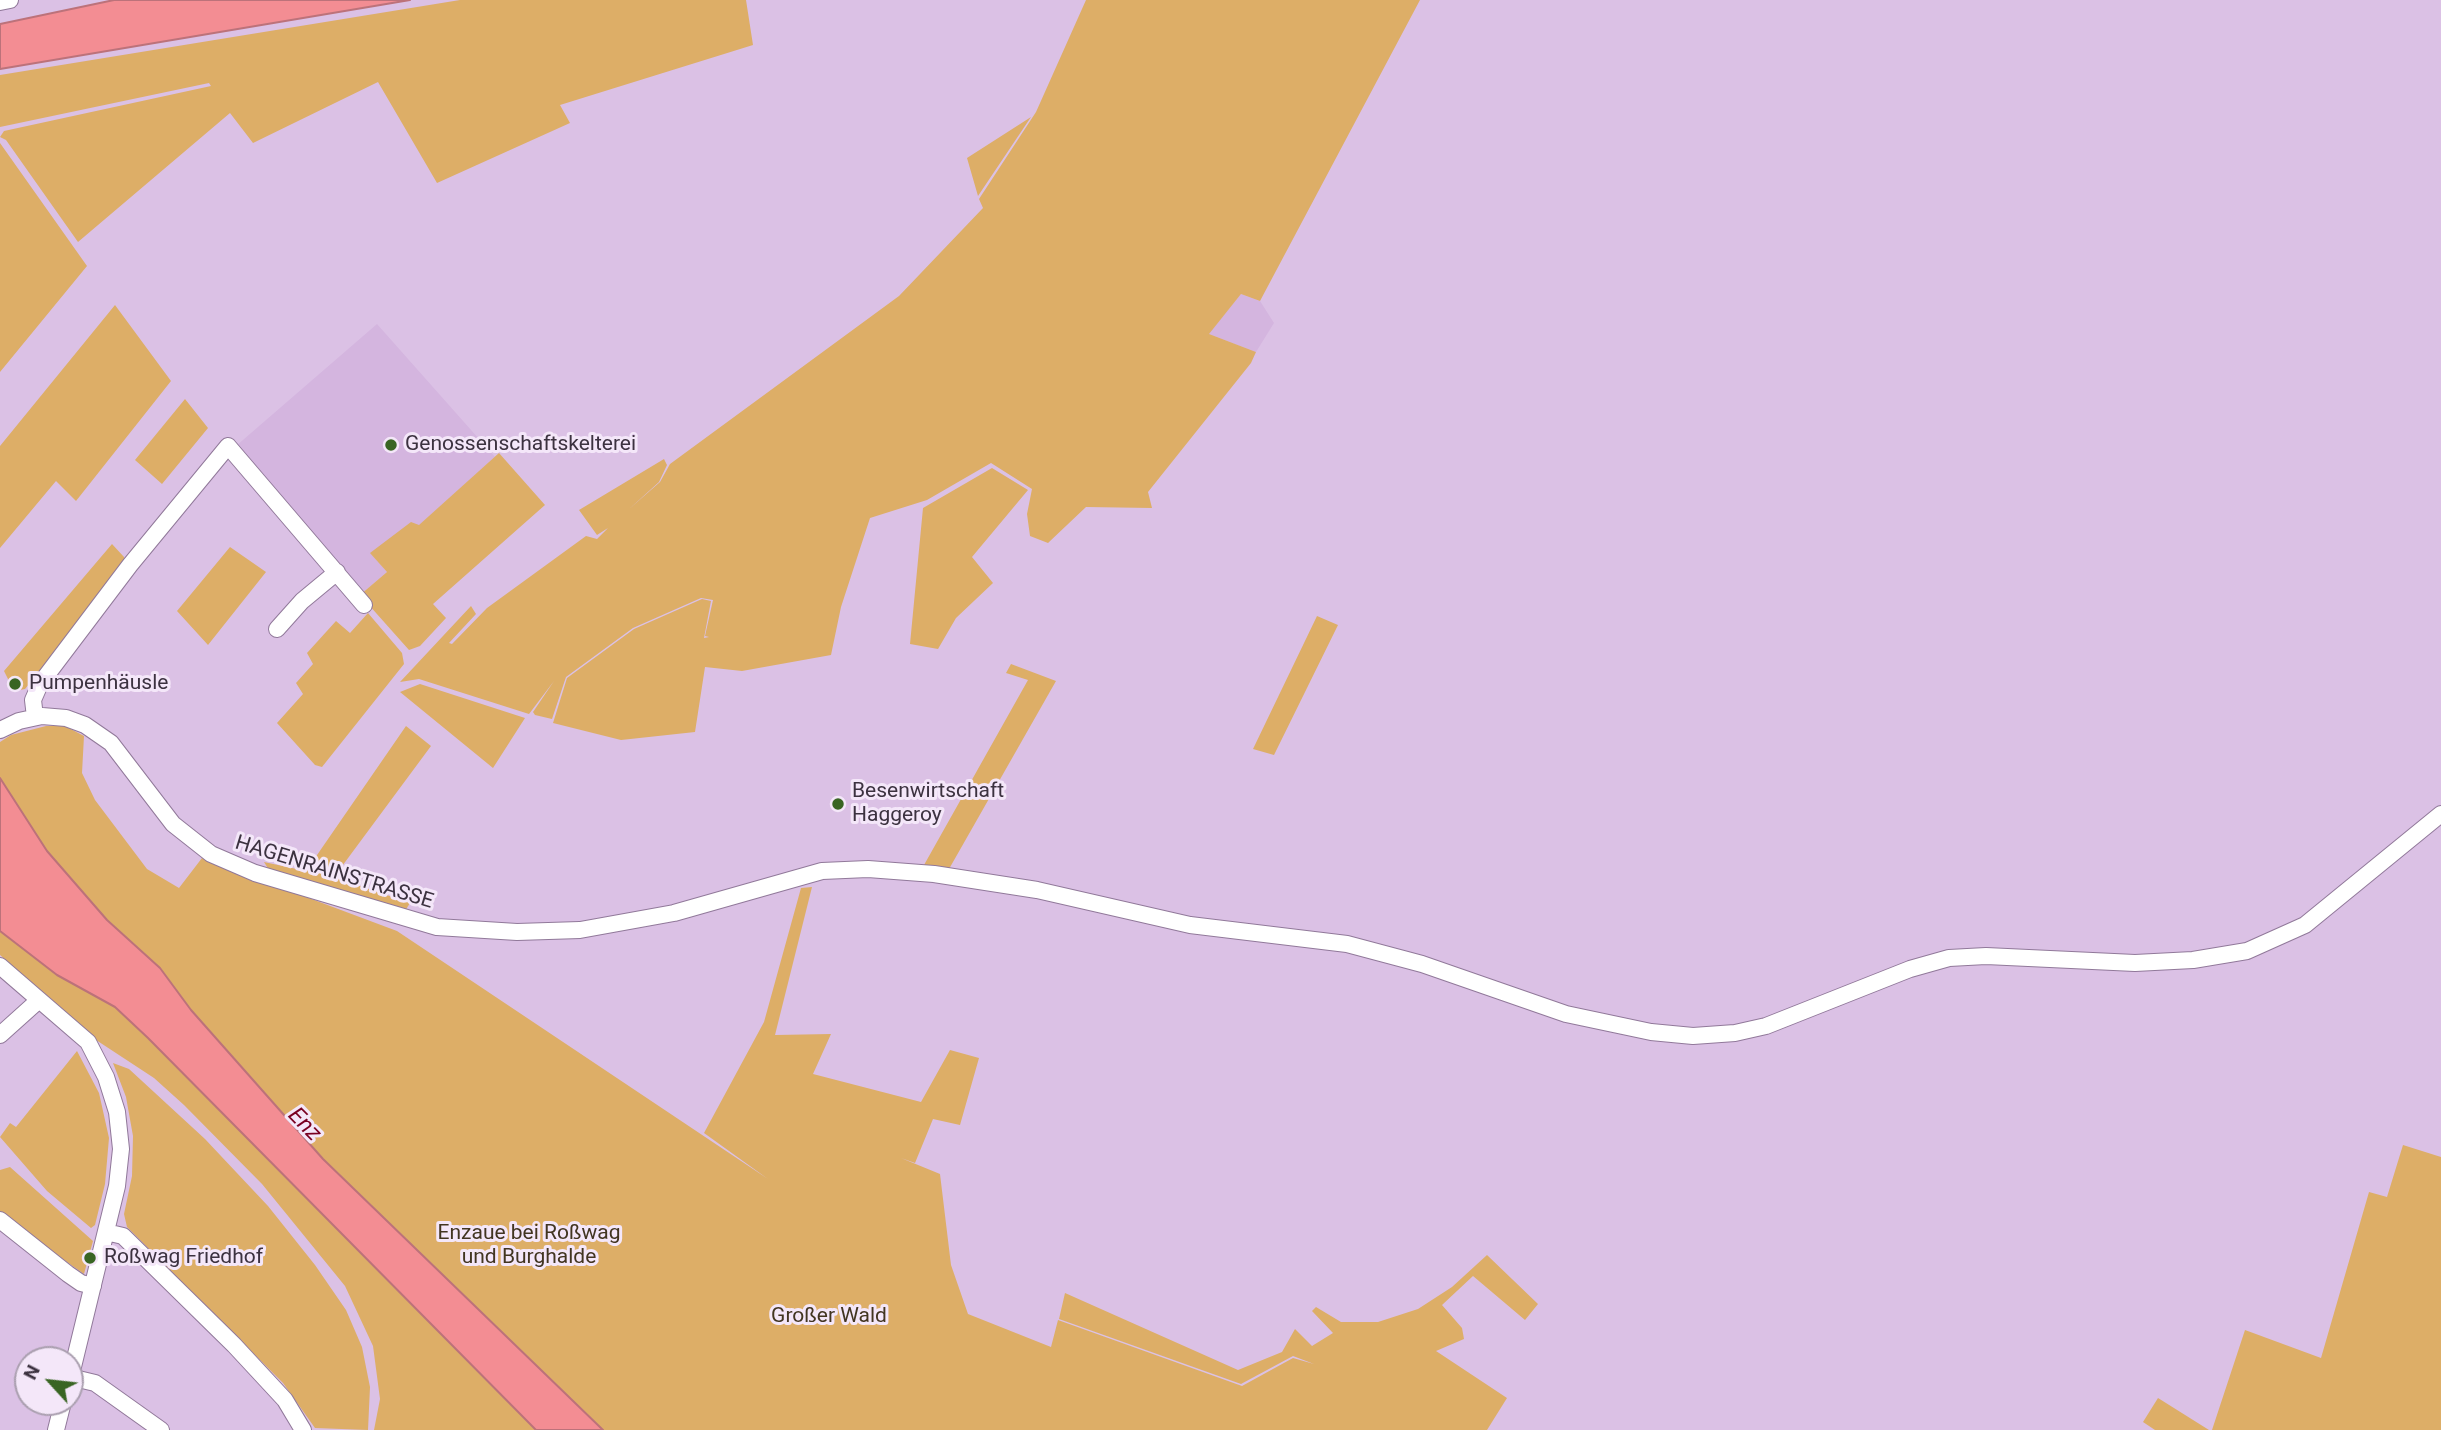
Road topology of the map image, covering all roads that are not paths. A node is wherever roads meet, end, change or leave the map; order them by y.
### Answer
1 (10, 0) edge
2 (0, 2) edge
3 (337, 572) junction
4 (364, 605) dead end
5 (277, 629) dead end
6 (35, 717) junction
7 (0, 730) edge
8 (2441, 814) edge
9 (0, 966) edge
10 (39, 1000) junction
11 (0, 1035) edge
12 (0, 1220) edge
13 (106, 1232) junction
14 (93, 1286) junction
15 (78, 1346) edge
16 (84, 1381) edge
17 (161, 1430) edge
18 (303, 1430) edge

1 - 2 street
3 - 4 street
3 - 5 street
3 - 6 street
6 - 7 street
6 - 8 street, HAGENRAINSTRASSE
9 - 10 street
10 - 11 street
10 - 13 street
12 - 14 street
13 - 14 street
13 - 18 street
14 - 15 street
16 - 17 street

